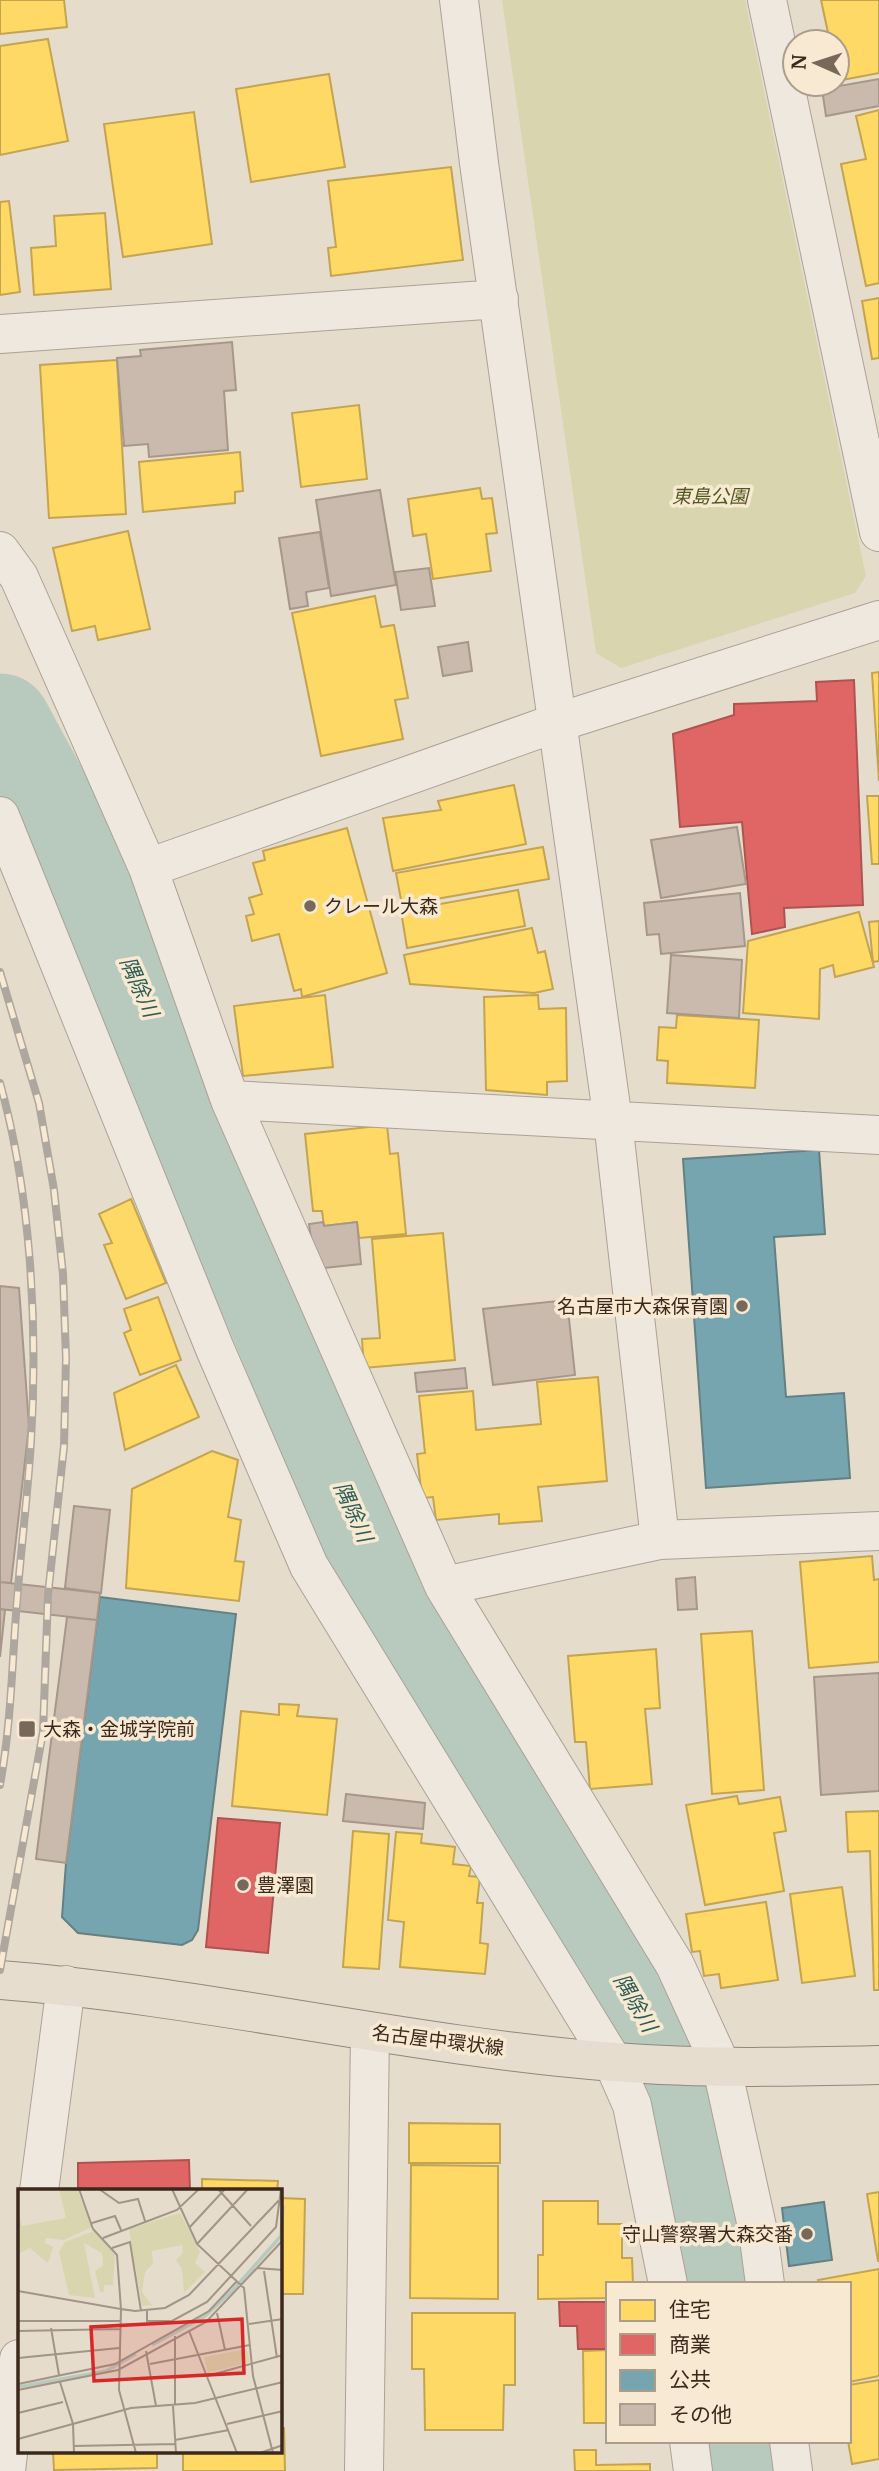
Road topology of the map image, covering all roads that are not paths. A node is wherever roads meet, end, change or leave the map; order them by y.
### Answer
1 (460, 0) edge
2 (767, 0) edge
3 (499, 299) junction
4 (0, 334) edge
5 (879, 532) edge
6 (0, 551) edge
7 (879, 620) edge
8 (556, 723) junction
9 (0, 816) edge
10 (148, 868) junction
11 (230, 1100) junction
12 (613, 1121) junction
13 (879, 1135) edge
14 (879, 1531) edge
15 (660, 1540) junction
16 (444, 1586) junction
17 (0, 1980) edge
18 (66, 1985) junction
19 (370, 2032) junction
20 (624, 2063) junction
21 (879, 2065) edge
22 (712, 2068) junction
23 (39, 2189) edge
24 (668, 2282) edge
25 (765, 2282) edge
26 (18, 2367) edge
27 (690, 2443) edge
28 (789, 2443) edge
29 (6, 2471) edge
30 (364, 2471) edge
31 (693, 2471) edge
32 (793, 2471) edge

1 - 3 street
2 - 5 street
3 - 4 street
3 - 8 street
6 - 10 street
7 - 8 street
8 - 10 street
8 - 12 street
9 - 20 street
10 - 11 street
11 - 12 street
11 - 16 street
12 - 13 street
12 - 15 street
14 - 15 street
15 - 16 street
16 - 22 street
17 - 18 main road, 名古屋中環状線
18 - 19 main road, 名古屋中環状線
18 - 23 street
19 - 20 main road, 名古屋中環状線
19 - 30 street
20 - 22 main road, 名古屋中環状線
20 - 24 street
21 - 22 main road, 名古屋中環状線
22 - 25 street
26 - 29 street
27 - 31 street
28 - 32 street

